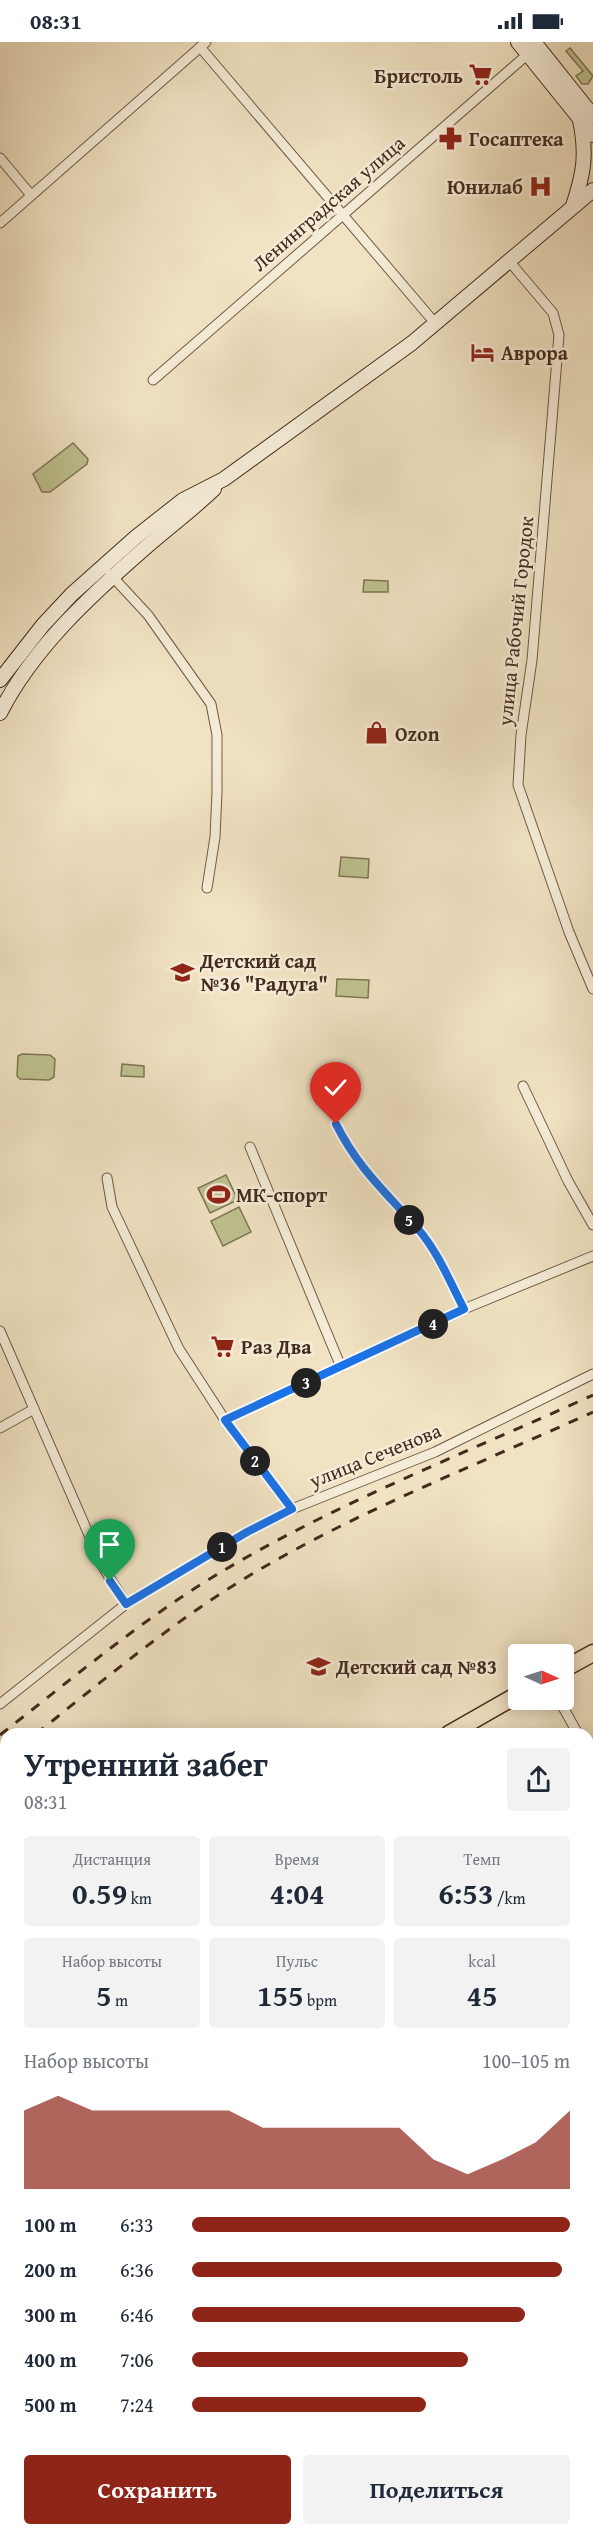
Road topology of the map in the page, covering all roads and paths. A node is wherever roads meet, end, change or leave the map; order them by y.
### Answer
1 (518, 42) edge
2 (203, 44) edge
3 (536, 46) edge
4 (589, 115) edge
5 (593, 135) edge
6 (0, 158) edge
7 (593, 190) edge
8 (31, 195) junction
9 (573, 206) junction
10 (343, 215) junction
11 (0, 223) edge
12 (509, 261) junction
13 (435, 323) junction
14 (153, 380) dead end
15 (224, 479) junction
16 (102, 566) junction
17 (112, 577) junction
18 (0, 680) edge
19 (0, 714) edge
20 (207, 888) dead end
21 (593, 989) edge
22 (523, 1086) dead end
23 (336, 1124) dead end
24 (250, 1148) dead end
25 (107, 1178) dead end
26 (593, 1225) edge
27 (593, 1256) edge
28 (464, 1309) junction
29 (0, 1331) edge
30 (341, 1367) junction
31 (593, 1374) edge
32 (34, 1410) junction
33 (225, 1420) junction
34 (0, 1428) edge
35 (292, 1509) junction
36 (126, 1604) junction
37 (593, 1653) edge
38 (574, 1663) edge
39 (508, 1700) edge
40 (0, 1704) edge
41 (565, 1710) edge
42 (460, 1728) edge
43 (575, 1728) edge

1 - 3 main road
2 - 8 street
2 - 10 street
3 - 4 main road
3 - 10 street, Ленинградская улица
4 - 5 main road
4 - 9 main road
6 - 8 street
7 - 9 main road
8 - 11 street
9 - 12 main road
10 - 13 street
10 - 14 street, Ленинградская улица
12 - 13 main road
12 - 21 street, улица Рабочий Городок
13 - 15 main road
15 - 16 main road
15 - 17 main road
16 - 17 street
16 - 18 main road
17 - 19 main road
17 - 20 street
22 - 26 street
23 - 28 street
24 - 30 street
25 - 33 street
27 - 28 street
28 - 30 street
29 - 32 street
30 - 33 street
31 - 35 street, улица Сеченова
32 - 34 street
32 - 36 street
33 - 35 street
35 - 36 street, улица Сеченова
36 - 40 street, улица Сеченова
37 - 38 highway
39 - 42 highway
41 - 43 street

